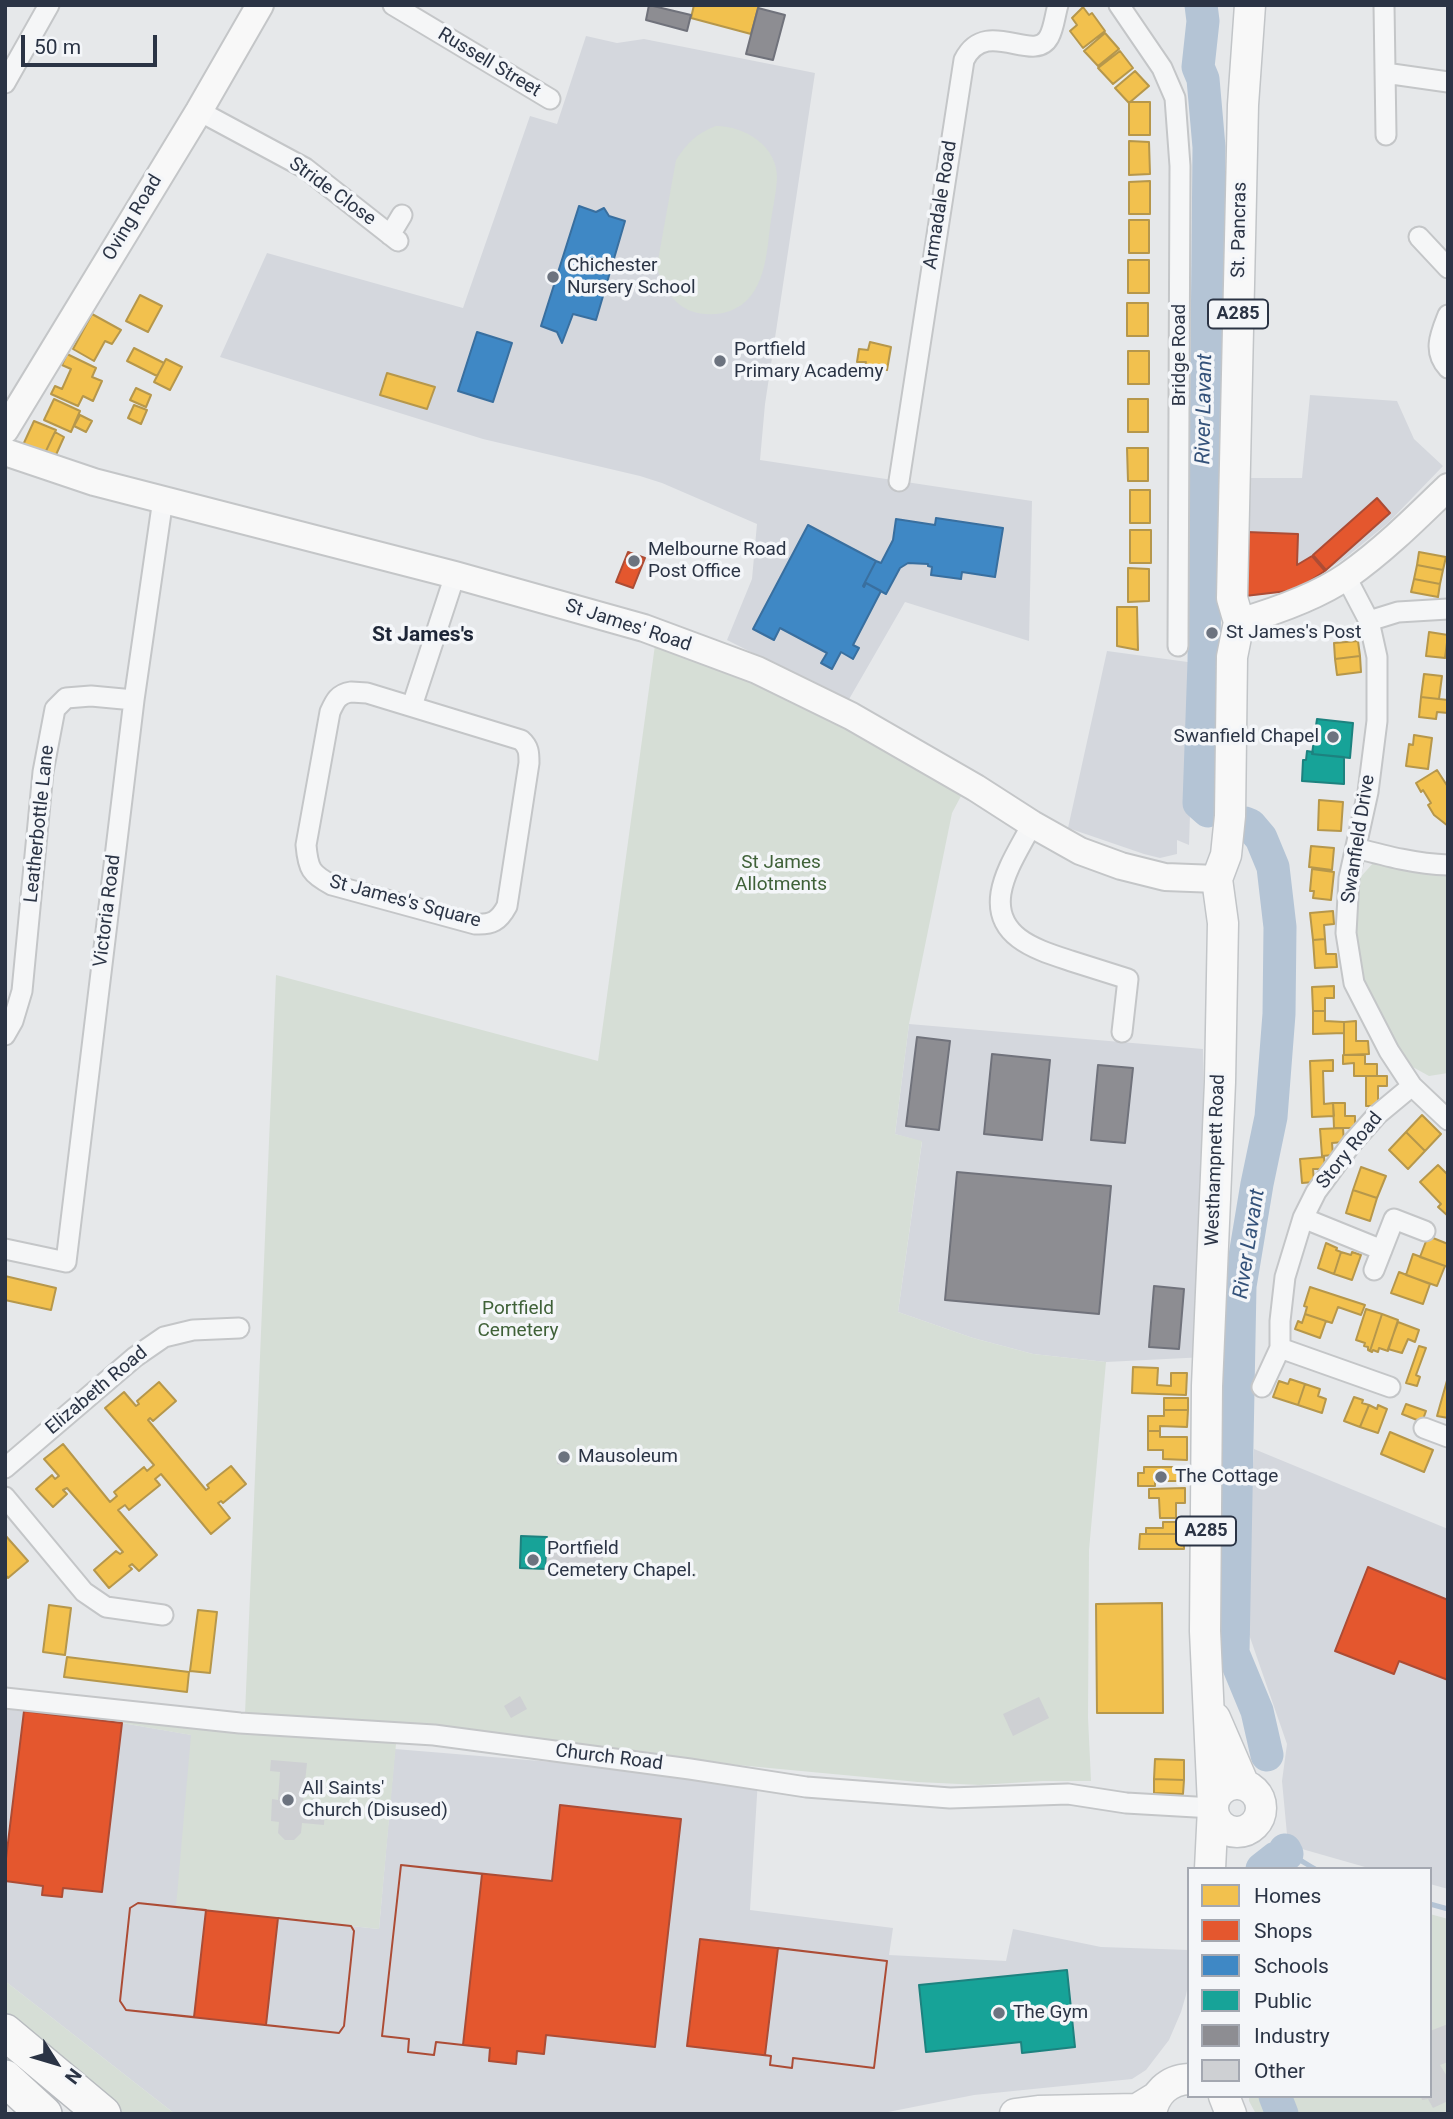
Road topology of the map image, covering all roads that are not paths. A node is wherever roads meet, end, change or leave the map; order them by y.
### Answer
1 (49, 5) edge
2 (260, 5) edge
3 (393, 5) edge
4 (1058, 5) edge
5 (1119, 5) edge
6 (1250, 5) edge
7 (1384, 5) edge
8 (1385, 73) junction
9 (1448, 82) edge
10 (5, 83) edge
11 (550, 99) dead end
12 (199, 111) junction
13 (1386, 135) dead end
14 (402, 215) dead end
15 (1419, 237) dead end
16 (1448, 268) edge
17 (1448, 315) edge
18 (1448, 368) edge
19 (5, 430) edge
20 (5, 452) edge
21 (899, 481) dead end
22 (1448, 487) edge
23 (163, 499) junction
24 (455, 575) junction
25 (1346, 576) junction
26 (1448, 609) edge
27 (1369, 621) junction
28 (1239, 622) junction
29 (1178, 646) dead end
30 (134, 700) junction
31 (412, 706) junction
32 (1032, 824) junction
33 (1356, 848) junction
34 (1448, 866) edge
35 (1217, 880) junction
36 (8, 1025) edge
37 (1122, 1032) dead end
38 (1412, 1086) junction
39 (1448, 1120) edge
40 (1303, 1218) junction
41 (1426, 1231) dead end
42 (5, 1249) edge
43 (1382, 1250) junction
44 (1374, 1270) dead end
45 (239, 1328) dead end
46 (1280, 1348) junction
47 (1262, 1387) dead end
48 (1390, 1387) dead end
49 (1424, 1428) dead end
50 (1448, 1437) edge
51 (5, 1468) edge
52 (5, 1497) edge
53 (163, 1615) dead end
54 (5, 1698) edge
55 (1208, 1702) junction
56 (1244, 1785) junction
57 (1213, 1806) junction
58 (1244, 1831) junction
59 (1210, 1867) edge
60 (1222, 1867) edge
61 (5, 2032) edge
62 (1186, 2072) edge
63 (5, 2078) edge
64 (1153, 2106) edge
65 (44, 2114) edge
66 (103, 2114) edge
67 (1015, 2114) edge

1 - 10 street
2 - 12 street, Oving Road
3 - 11 street, Russell Street
4 - 21 street, Armadale Road
5 - 29 street, Bridge Road
6 - 28 main road, St. Pancras / A285
7 - 8 street
8 - 9 street
8 - 13 street
12 - 14 street, Stride Close
12 - 19 street, Oving Road
15 - 16 street
17 - 18 street
20 - 23 street, St James' Road
22 - 25 street
23 - 24 street, St James' Road
23 - 30 street, Victoria Road
24 - 31 street
24 - 32 street, St James' Road
25 - 27 street, Swanfield Drive
25 - 28 street
26 - 27 street
27 - 33 street, Swanfield Drive
28 - 35 main road, Westhampnett Road / A285
30 - 36 street, Leatherbottle Lane
30 - 42 street, Victoria Road
31 - 31 street, St James's Square
32 - 35 street, St James' Road
32 - 37 street
33 - 34 street
33 - 38 street, Swanfield Drive
35 - 55 main road, Westhampnett Road / A285
38 - 39 street, Swanfield Drive
38 - 40 street, Story Road
40 - 43 street
40 - 46 street, Story Road
41 - 43 street
43 - 44 street
45 - 51 street, Elizabeth Road
46 - 47 street
46 - 48 street
49 - 50 street
52 - 53 street
54 - 57 street, Church Road
55 - 56 main road, Westhampnett Road / A285
55 - 57 main road, Westhampnett Road / A285
56 - 57 main road
56 - 58 main road
57 - 58 main road
57 - 59 main road, Westhampnett Road / A285
58 - 60 main road
61 - 66 highway
62 - 64 main road
63 - 65 highway
64 - 67 main road

